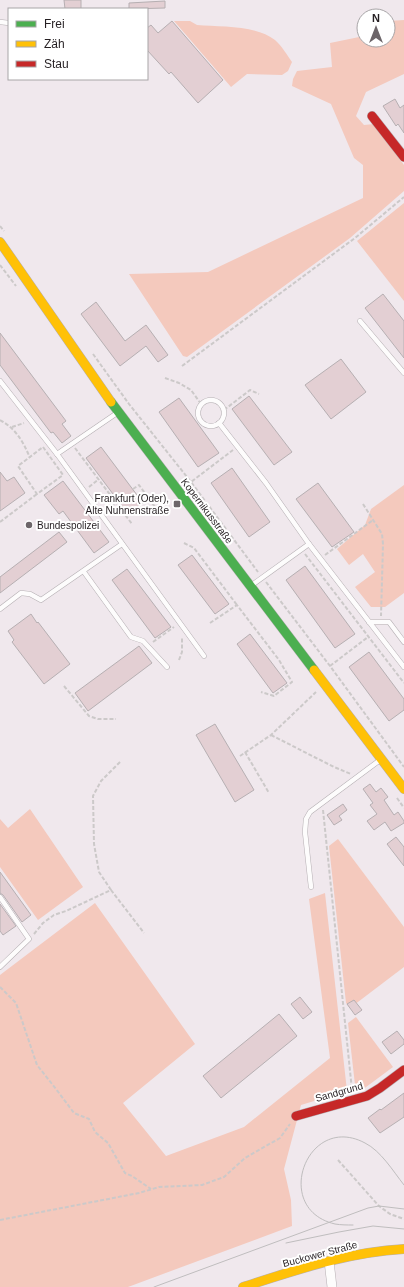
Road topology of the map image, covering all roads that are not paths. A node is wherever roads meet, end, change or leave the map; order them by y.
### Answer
1 (372, 116) dead end
2 (404, 157) edge
3 (0, 242) edge
4 (360, 321) dead end
5 (404, 373) edge
6 (0, 381) edge
7 (118, 412) junction
8 (219, 423) junction
9 (58, 454) junction
10 (122, 544) junction
11 (309, 544) junction
12 (84, 572) junction
13 (250, 586) junction
14 (0, 609) edge
15 (369, 622) junction
16 (404, 642) edge
17 (204, 656) dead end
18 (167, 667) dead end
19 (404, 667) edge
20 (382, 759) junction
21 (404, 789) edge
22 (311, 887) dead end
23 (0, 897) edge
24 (0, 967) edge
25 (404, 1070) edge
26 (296, 1116) road end
27 (404, 1249) edge
28 (329, 1260) junction
29 (243, 1287) edge
30 (332, 1287) edge

1 - 2 main road
3 - 7 main road, Kopernikusstraße
4 - 5 lane
6 - 9 lane
7 - 9 lane
7 - 13 main road, Kopernikusstraße
8 - 8 lane
8 - 11 lane
9 - 10 lane
10 - 12 lane
10 - 17 lane
11 - 13 lane
11 - 15 lane
12 - 14 lane
12 - 18 lane
13 - 20 main road, Kopernikusstraße
15 - 16 lane
15 - 19 lane
20 - 21 main road, Kopernikusstraße
20 - 22 lane
23 - 24 lane
25 - 26 main road, Sandgrund
27 - 28 main road, Buckower Straße
28 - 29 main road, Buckower Straße
28 - 30 street

